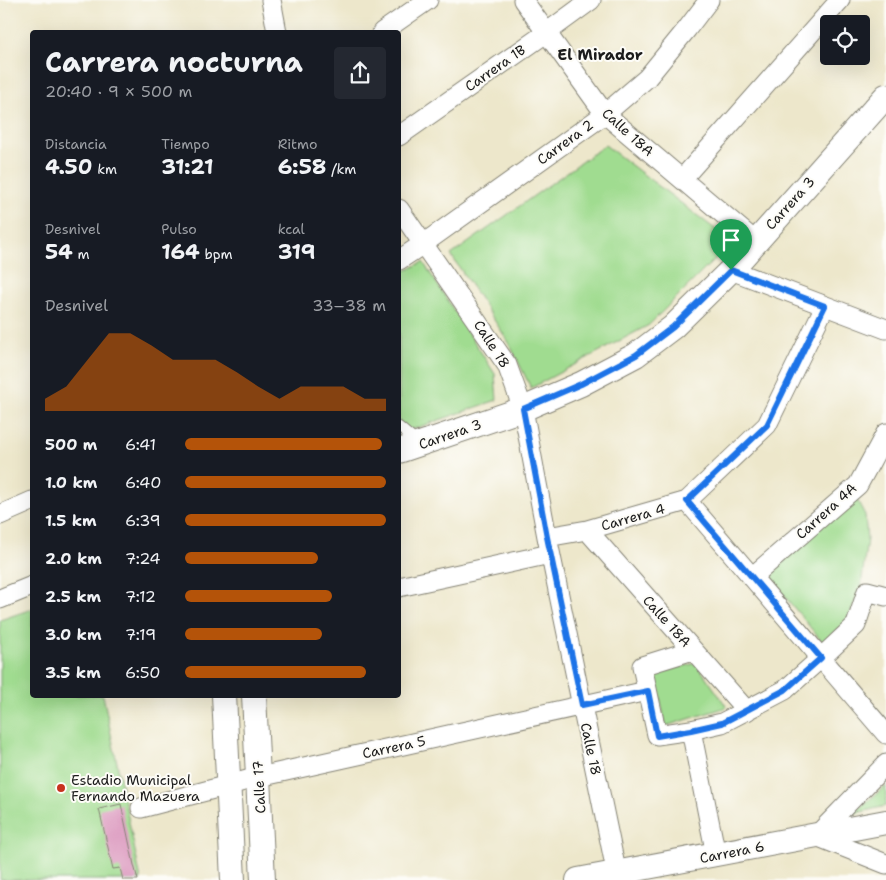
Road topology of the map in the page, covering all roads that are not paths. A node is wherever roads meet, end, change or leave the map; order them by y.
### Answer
1 (271, 0) edge
2 (428, 0) edge
3 (523, 0) edge
4 (591, 0) edge
5 (709, 0) edge
6 (840, 0) edge
7 (277, 30) edge
8 (385, 30) edge
9 (546, 33) junction
10 (886, 96) edge
11 (605, 114) junction
12 (401, 135) edge
13 (682, 179) junction
14 (401, 212) edge
15 (756, 242) junction
16 (423, 244) junction
17 (401, 259) edge
18 (731, 270) junction
19 (825, 306) junction
20 (886, 329) edge
21 (523, 409) junction
22 (401, 430) edge
23 (886, 434) edge
24 (409, 448) edge
25 (687, 501) junction
26 (30, 502) edge
27 (0, 515) edge
28 (587, 530) junction
29 (549, 545) junction
30 (752, 577) junction
31 (30, 587) edge
32 (401, 587) edge
33 (886, 596) edge
34 (0, 599) edge
35 (693, 650) junction
36 (821, 658) junction
37 (648, 691) junction
38 (224, 698) edge
39 (254, 698) edge
40 (582, 705) junction
41 (747, 711) junction
42 (691, 730) junction
43 (886, 734) edge
44 (886, 764) edge
45 (258, 777) junction
46 (229, 784) junction
47 (141, 808) dead end
48 (886, 822) edge
49 (816, 836) junction
50 (716, 854) junction
51 (886, 864) edge
52 (618, 876) edge
53 (233, 880) edge
54 (263, 880) edge
55 (578, 880) edge

1 - 7 street
2 - 8 street
3 - 9 street, Calle 18A
4 - 9 street, Carrera 1B
5 - 11 street, Carrera 2
6 - 13 street
9 - 11 street, Calle 18A
9 - 12 street, Carrera 1B
10 - 15 street, Carrera 3
11 - 13 street, Calle 18A
11 - 16 street, Carrera 2
13 - 15 street, Calle 18A
14 - 16 street, Calle 18
15 - 18 street, Carrera 3
16 - 17 street, Carrera 2
16 - 21 street, Calle 18
18 - 19 street
18 - 21 street, Carrera 3
19 - 20 street
19 - 25 street, Carrera 4
21 - 24 street, Carrera 3
21 - 29 street, Calle 18
22 - 24 lane
23 - 30 street, Carrera 4A
25 - 28 street, Carrera 4
25 - 30 street
26 - 27 street
28 - 29 street, Carrera 4
28 - 35 street, Calle 18A
29 - 32 street, Carrera 4
29 - 40 street, Calle 18
30 - 36 street
31 - 34 street
33 - 36 street
35 - 37 street
35 - 41 street, Calle 18A
36 - 41 street
36 - 43 street
37 - 40 street, Carrera 5
37 - 42 street
38 - 46 street
39 - 45 street, Calle 17
40 - 45 street, Carrera 5
40 - 52 street, Calle 18
41 - 42 street
42 - 50 street
44 - 49 street
45 - 46 street, Carrera 5
45 - 54 street, Calle 17
46 - 47 street, Carrera 5
46 - 53 street
48 - 49 street, Carrera 6
49 - 50 street, Carrera 6
49 - 51 street
50 - 52 street, Carrera 6
52 - 55 street, Carrera 6

